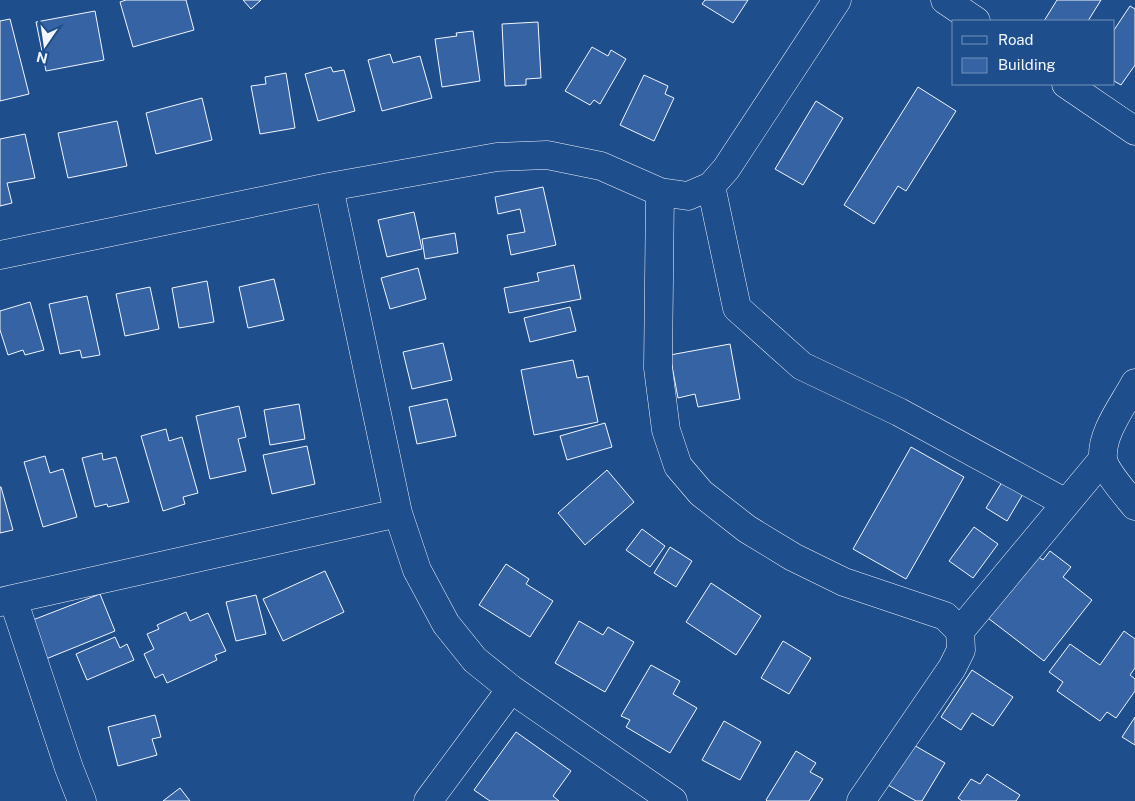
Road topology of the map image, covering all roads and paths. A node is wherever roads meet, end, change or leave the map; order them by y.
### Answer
1 (837, 0) edge
2 (945, 0) edge
3 (975, 20) edge
4 (1067, 85) edge
5 (1135, 131) edge
6 (711, 186) junction
7 (329, 187) junction
8 (660, 192) junction
9 (0, 255) edge
10 (1135, 384) edge
11 (1103, 459) junction
12 (1066, 503) junction
13 (1135, 506) edge
14 (398, 513) junction
15 (7, 601) edge
16 (960, 631) junction
17 (510, 689) junction
18 (82, 801) edge
19 (428, 801) edge
20 (673, 801) edge
21 (862, 801) edge

1 - 6 street
2 - 3 street
4 - 5 street
6 - 8 street
6 - 12 street
7 - 8 street
7 - 9 street
7 - 14 street
8 - 16 street
10 - 11 street
11 - 12 street
11 - 13 street
12 - 16 street
14 - 15 street
14 - 17 street
15 - 18 street
16 - 21 street
17 - 19 street
17 - 20 street

